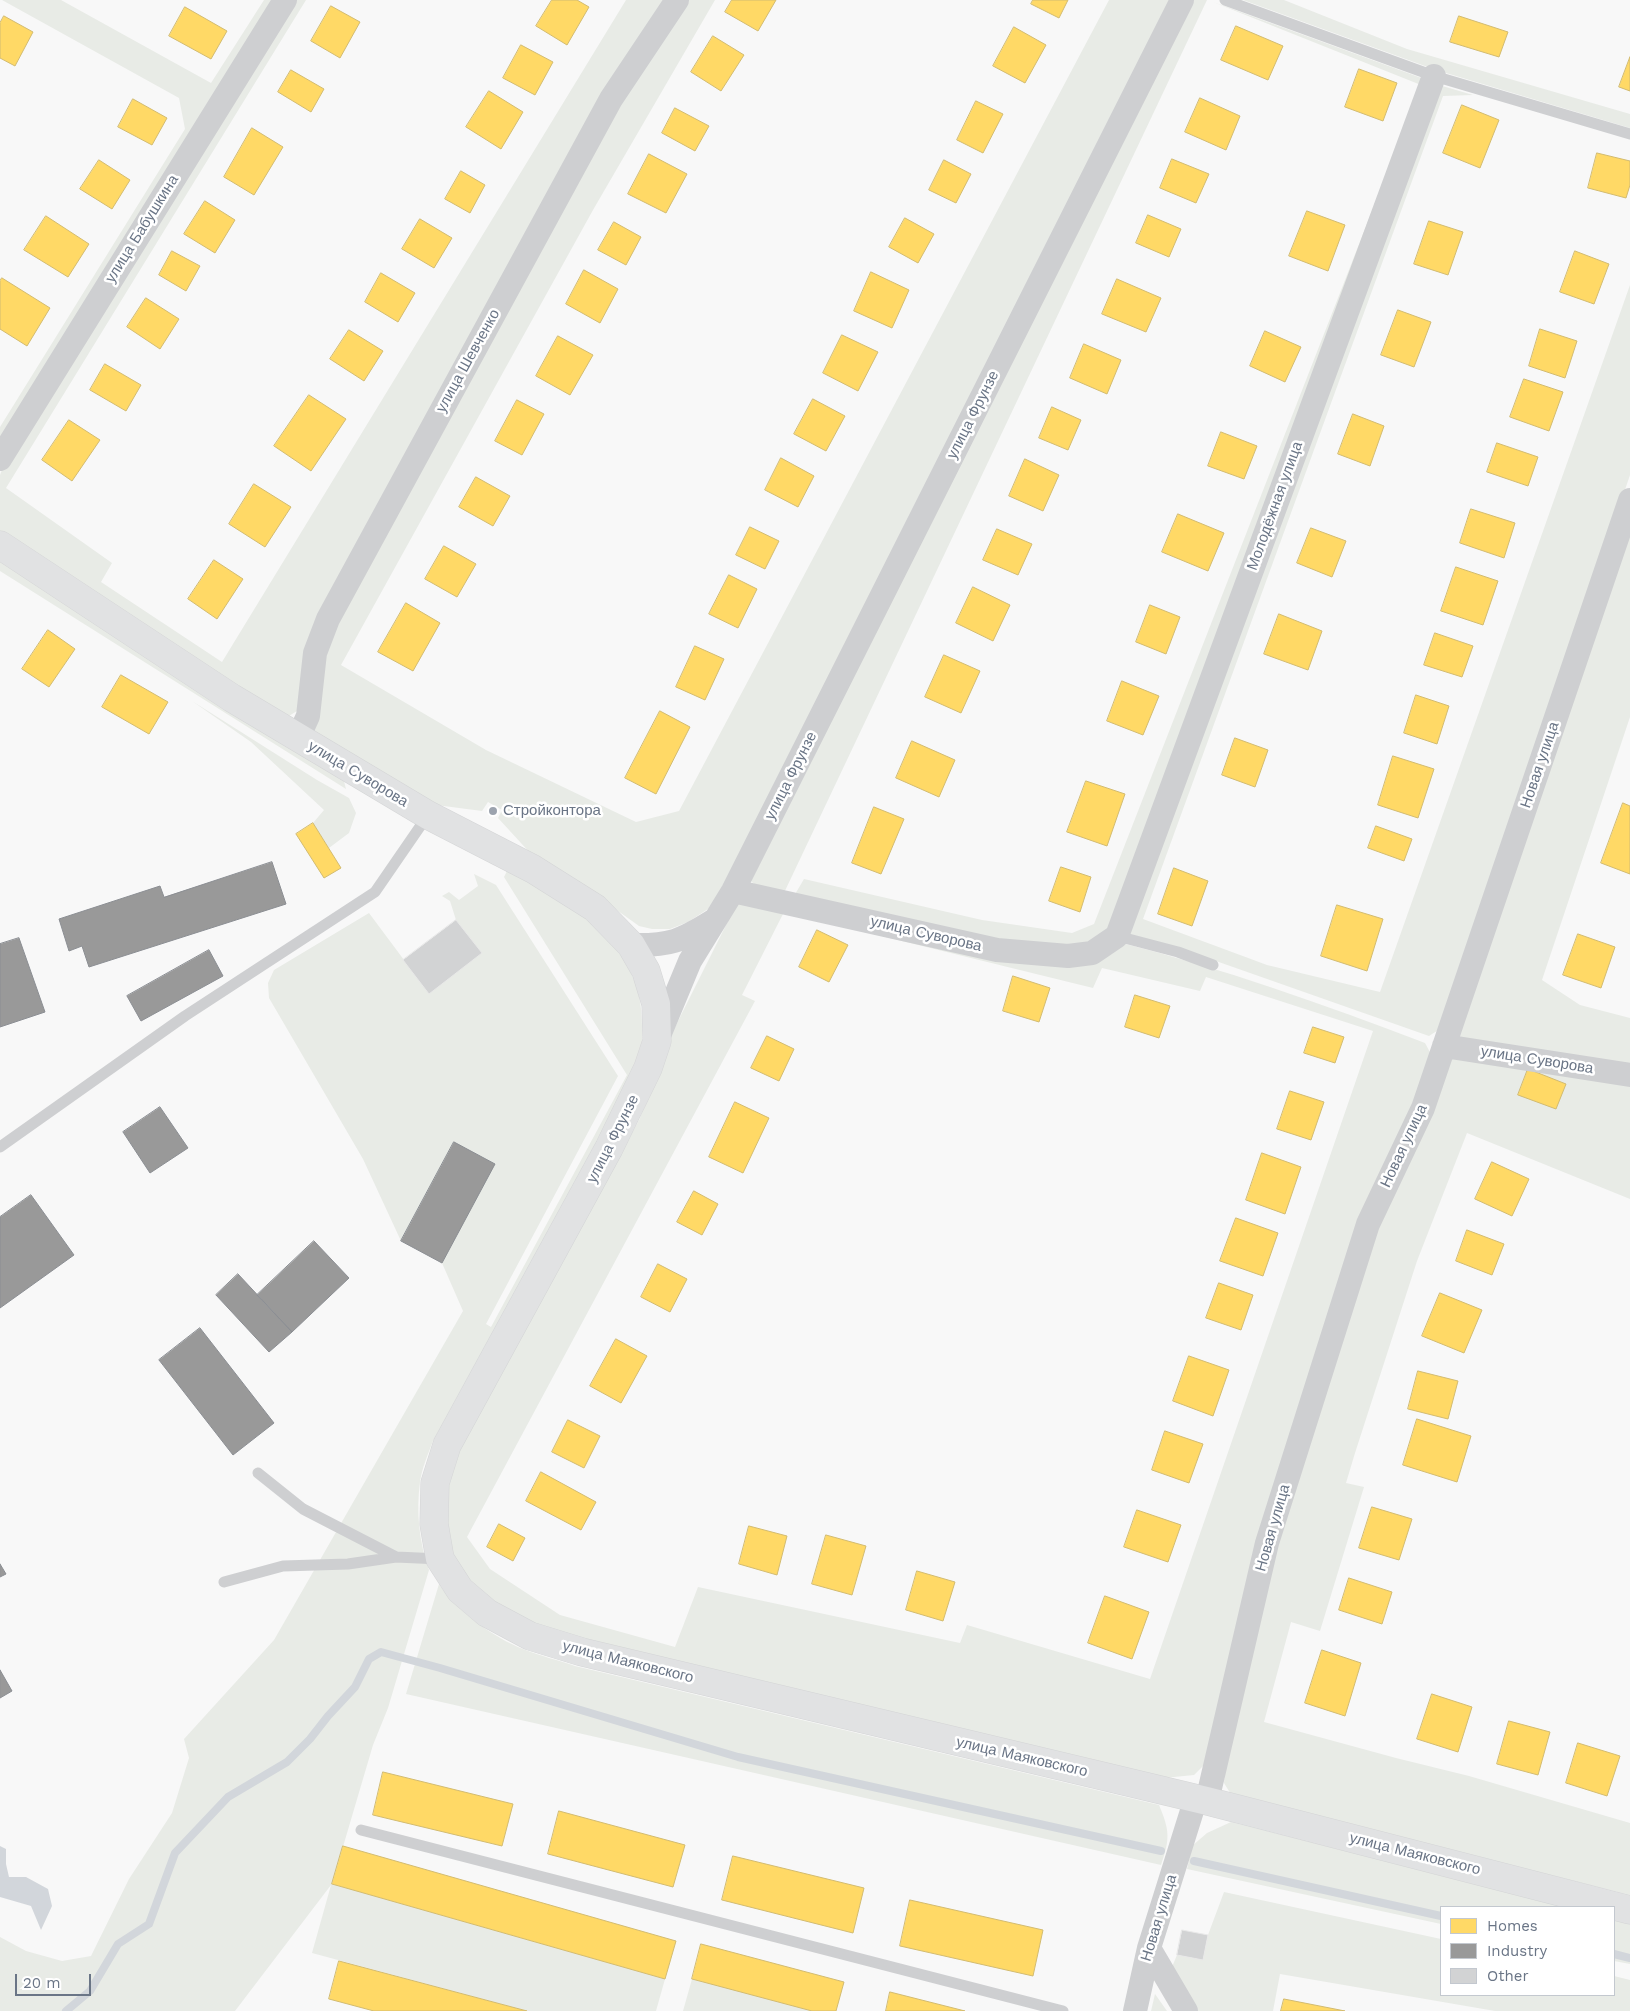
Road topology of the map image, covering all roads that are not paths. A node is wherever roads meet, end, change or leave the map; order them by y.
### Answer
1 (285, 0) edge
2 (677, 0) edge
3 (1182, 0) edge
4 (1225, 0) edge
5 (1434, 76) junction
6 (1630, 134) edge
7 (0, 459) edge
8 (1630, 500) edge
9 (0, 545) edge
10 (298, 738) junction
11 (428, 815) junction
12 (732, 891) junction
13 (716, 920) junction
14 (1116, 936) junction
15 (631, 945) junction
16 (1214, 965) dead end
17 (657, 1041) junction
18 (1444, 1046) junction
19 (1630, 1074) edge
20 (0, 1147) edge
21 (258, 1473) dead end
22 (396, 1557) junction
23 (440, 1559) junction
24 (224, 1582) dead end
25 (1201, 1799) junction
26 (361, 1830) dead end
27 (1615, 1906) edge
28 (1615, 1906) edge
29 (1630, 1910) edge
30 (1149, 1948) junction
31 (1063, 2011) edge
32 (1135, 2011) edge
33 (1186, 2011) edge

1 - 7 street, улица Бабушкина
2 - 10 street, улица Шевченко
3 - 12 street, улица Фрунзе
4 - 5 lane
5 - 6 lane
5 - 14 street, Молодёжная улица
8 - 18 street, Новая улица
9 - 10 main road, улица Суворова
10 - 11 main road, улица Суворова
11 - 15 main road, улица Суворова
11 - 20 lane
12 - 13 street, улица Фрунзе
12 - 14 street, улица Суворова
13 - 15 street
13 - 17 street, улица Фрунзе
14 - 16 lane
15 - 17 main road, улица Суворова
17 - 23 main road, улица Фрунзе
18 - 19 street, улица Суворова
18 - 25 street, Новая улица
21 - 22 lane
22 - 23 lane
22 - 24 lane
23 - 25 main road, улица Маяковского
25 - 28 main road, улица Маяковского
25 - 30 street, Новая улица
26 - 31 lane
27 - 29 main road, улица Маяковского
30 - 32 street, Новая улица
30 - 33 street

